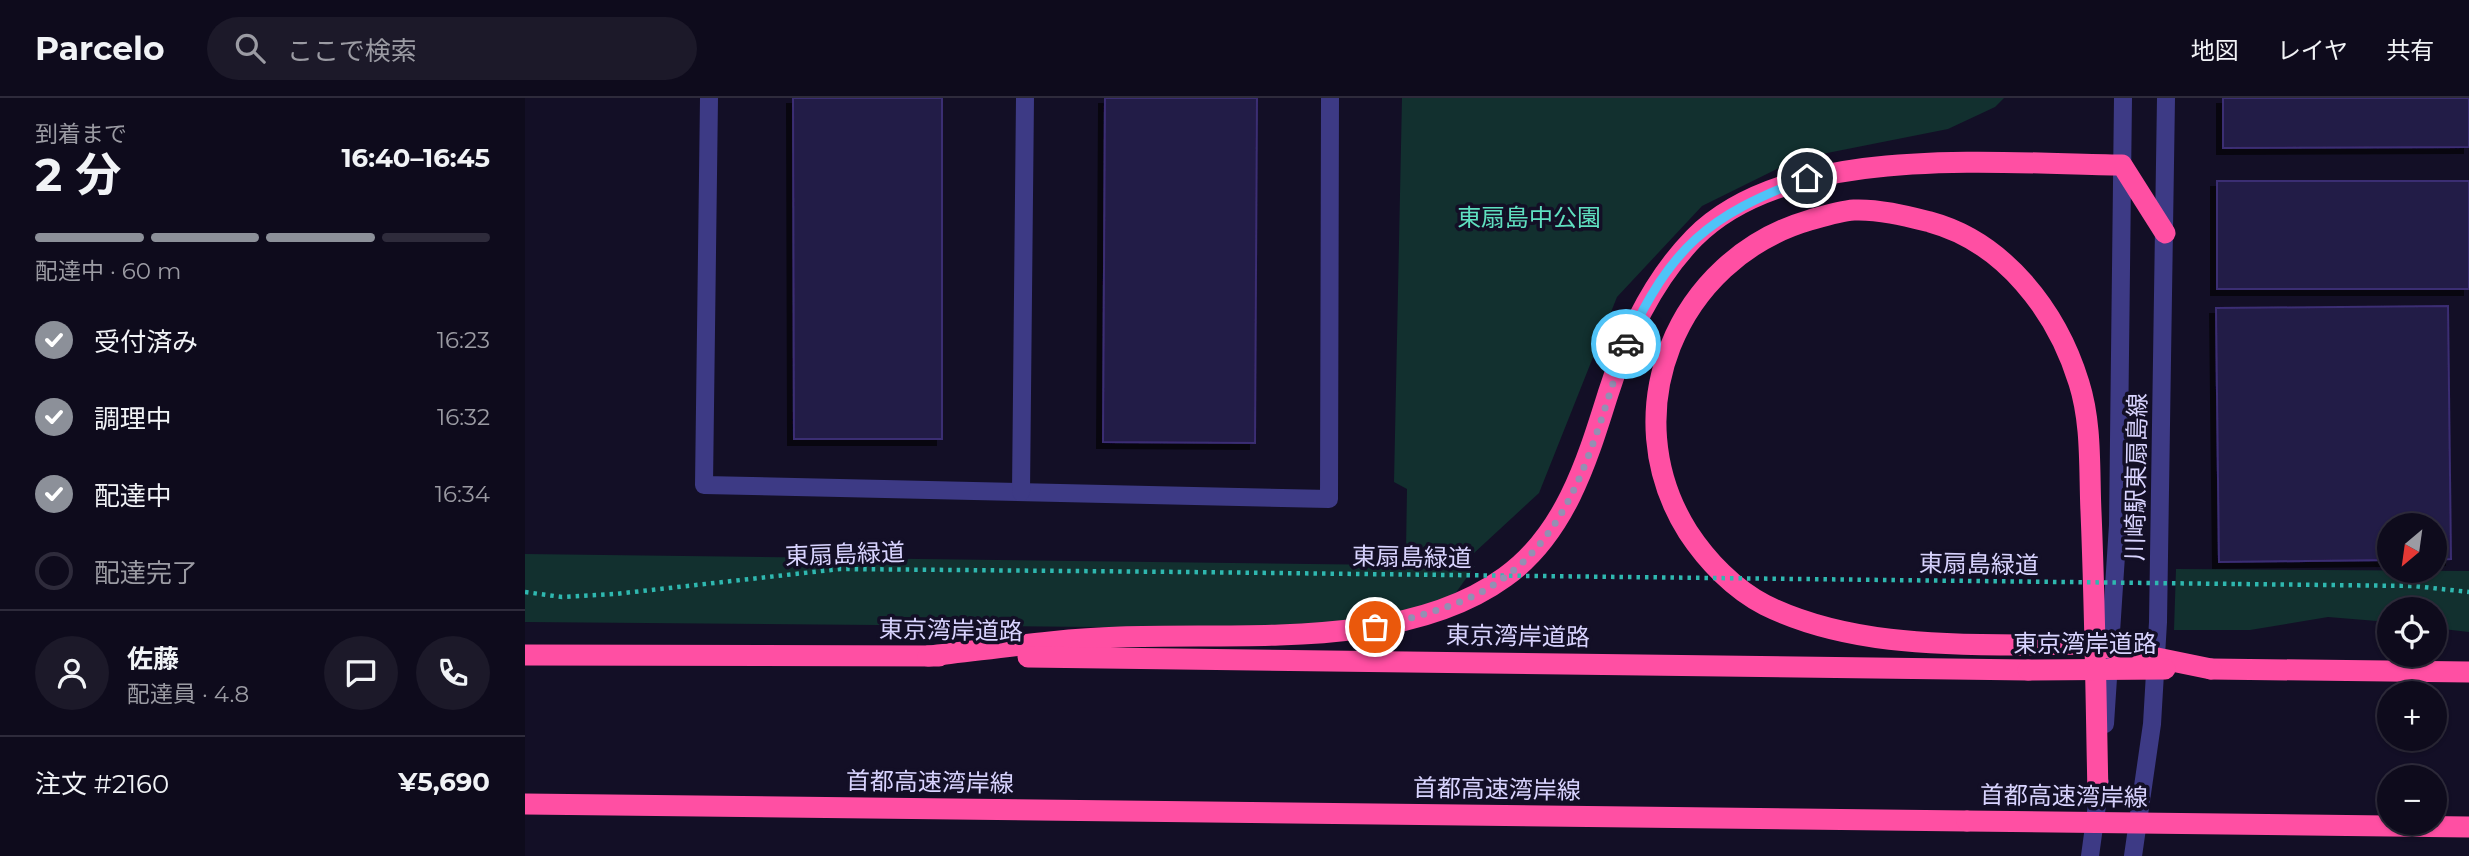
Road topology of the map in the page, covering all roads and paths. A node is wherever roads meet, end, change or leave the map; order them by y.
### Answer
1 (709, 98) edge
2 (1025, 98) edge
3 (1330, 98) edge
4 (2123, 98) edge
5 (2166, 98) edge
6 (2122, 165) junction
7 (2165, 233) junction
8 (1021, 492) junction
9 (525, 592) edge
10 (2469, 592) edge
11 (525, 655) edge
12 (928, 656) junction
13 (2211, 669) junction
14 (2469, 672) edge
15 (2098, 795) junction
16 (525, 804) edge
17 (2469, 827) edge
18 (2090, 856) edge
19 (2133, 856) edge

1 - 8 street
2 - 8 street
3 - 8 street
4 - 6 street, 川崎駅東扇島線
5 - 7 street, 川崎駅東扇島線
6 - 7 highway
6 - 12 highway
6 - 15 street, 川崎駅東扇島線
7 - 19 street, 川崎駅東扇島線
9 - 10 path, 東扇島緑道, bridge
11 - 12 highway, 東京湾岸道路
12 - 13 highway, 東京湾岸道路, bridge
13 - 14 highway, 東京湾岸道路
13 - 15 highway, bridge
15 - 18 street, 川崎駅東扇島線
16 - 17 highway, 首都高速湾岸線, bridge

